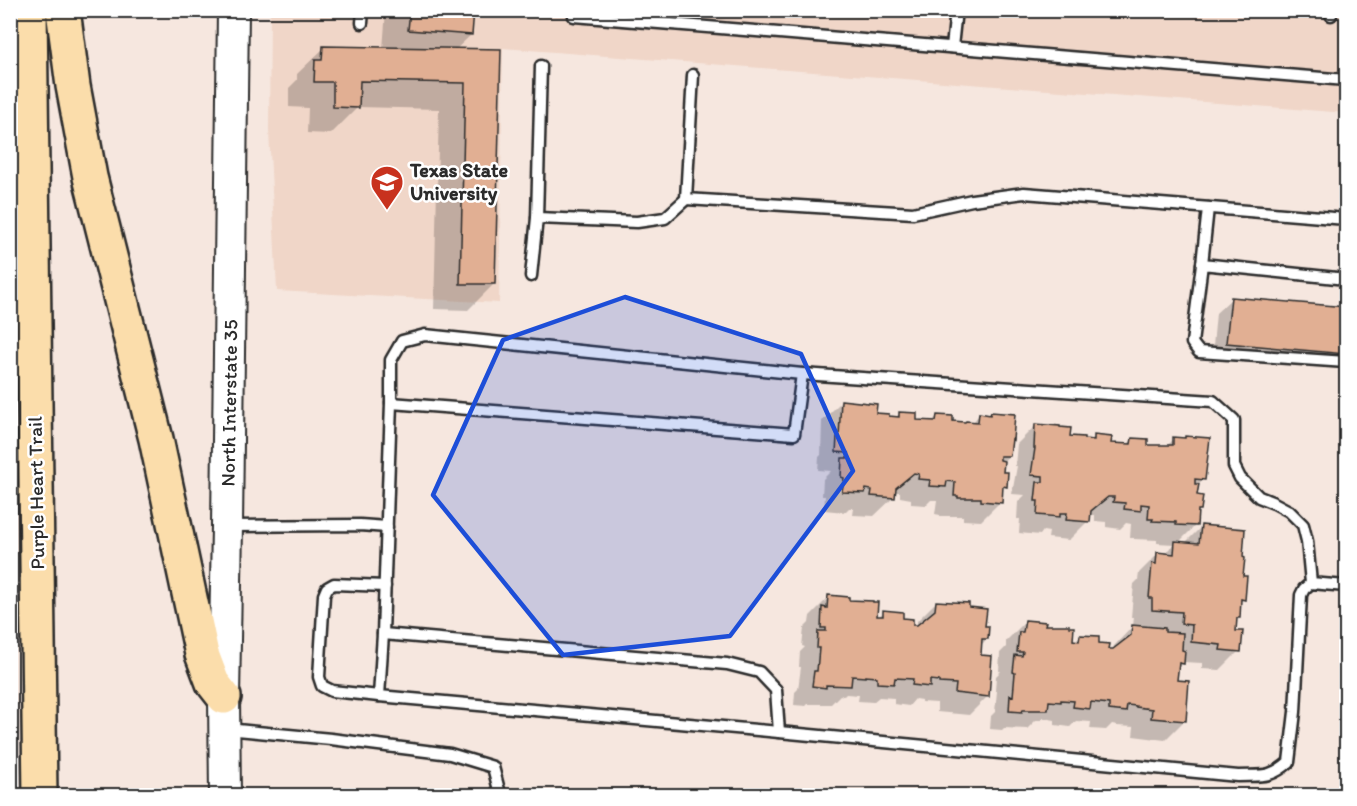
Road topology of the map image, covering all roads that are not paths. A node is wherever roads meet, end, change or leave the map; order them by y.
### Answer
1 (30, 10) edge
2 (63, 10) edge
3 (233, 10) edge
4 (363, 10) edge
5 (574, 10) edge
6 (956, 10) edge
7 (362, 23) dead end
8 (952, 47) junction
9 (541, 66) dead end
10 (693, 75) dead end
11 (1347, 80) edge
12 (686, 199) junction
13 (1208, 208) junction
14 (537, 218) junction
15 (1347, 219) edge
16 (1202, 264) junction
17 (531, 276) dead end
18 (1347, 279) edge
19 (1347, 362) edge
20 (802, 374) junction
21 (391, 403) junction
22 (227, 526) junction
23 (387, 527) junction
24 (1311, 583) junction
25 (384, 586) junction
26 (1347, 586) edge
27 (383, 634) junction
28 (379, 696) junction
29 (224, 697) junction
30 (224, 729) junction
31 (779, 732) junction
32 (499, 790) dead end
33 (40, 795) edge
34 (225, 795) edge

1 - 33 highway, Purple Heart Trail
2 - 29 highway
3 - 22 main road, North Interstate 35
4 - 7 lane
5 - 8 lane
6 - 8 lane
8 - 11 lane
9 - 14 lane
10 - 12 lane
12 - 13 lane
12 - 14 lane
13 - 15 lane
13 - 16 lane
14 - 17 lane
16 - 18 lane
16 - 19 lane
20 - 21 lane
20 - 21 lane
20 - 24 lane
21 - 23 lane
22 - 23 lane
22 - 29 main road, North Interstate 35
23 - 25 lane
24 - 26 lane
24 - 31 lane
25 - 27 lane
25 - 28 lane
27 - 28 lane
27 - 31 lane
28 - 31 lane
29 - 30 main road, North Interstate 35
30 - 32 lane
30 - 34 main road, North Interstate 35

